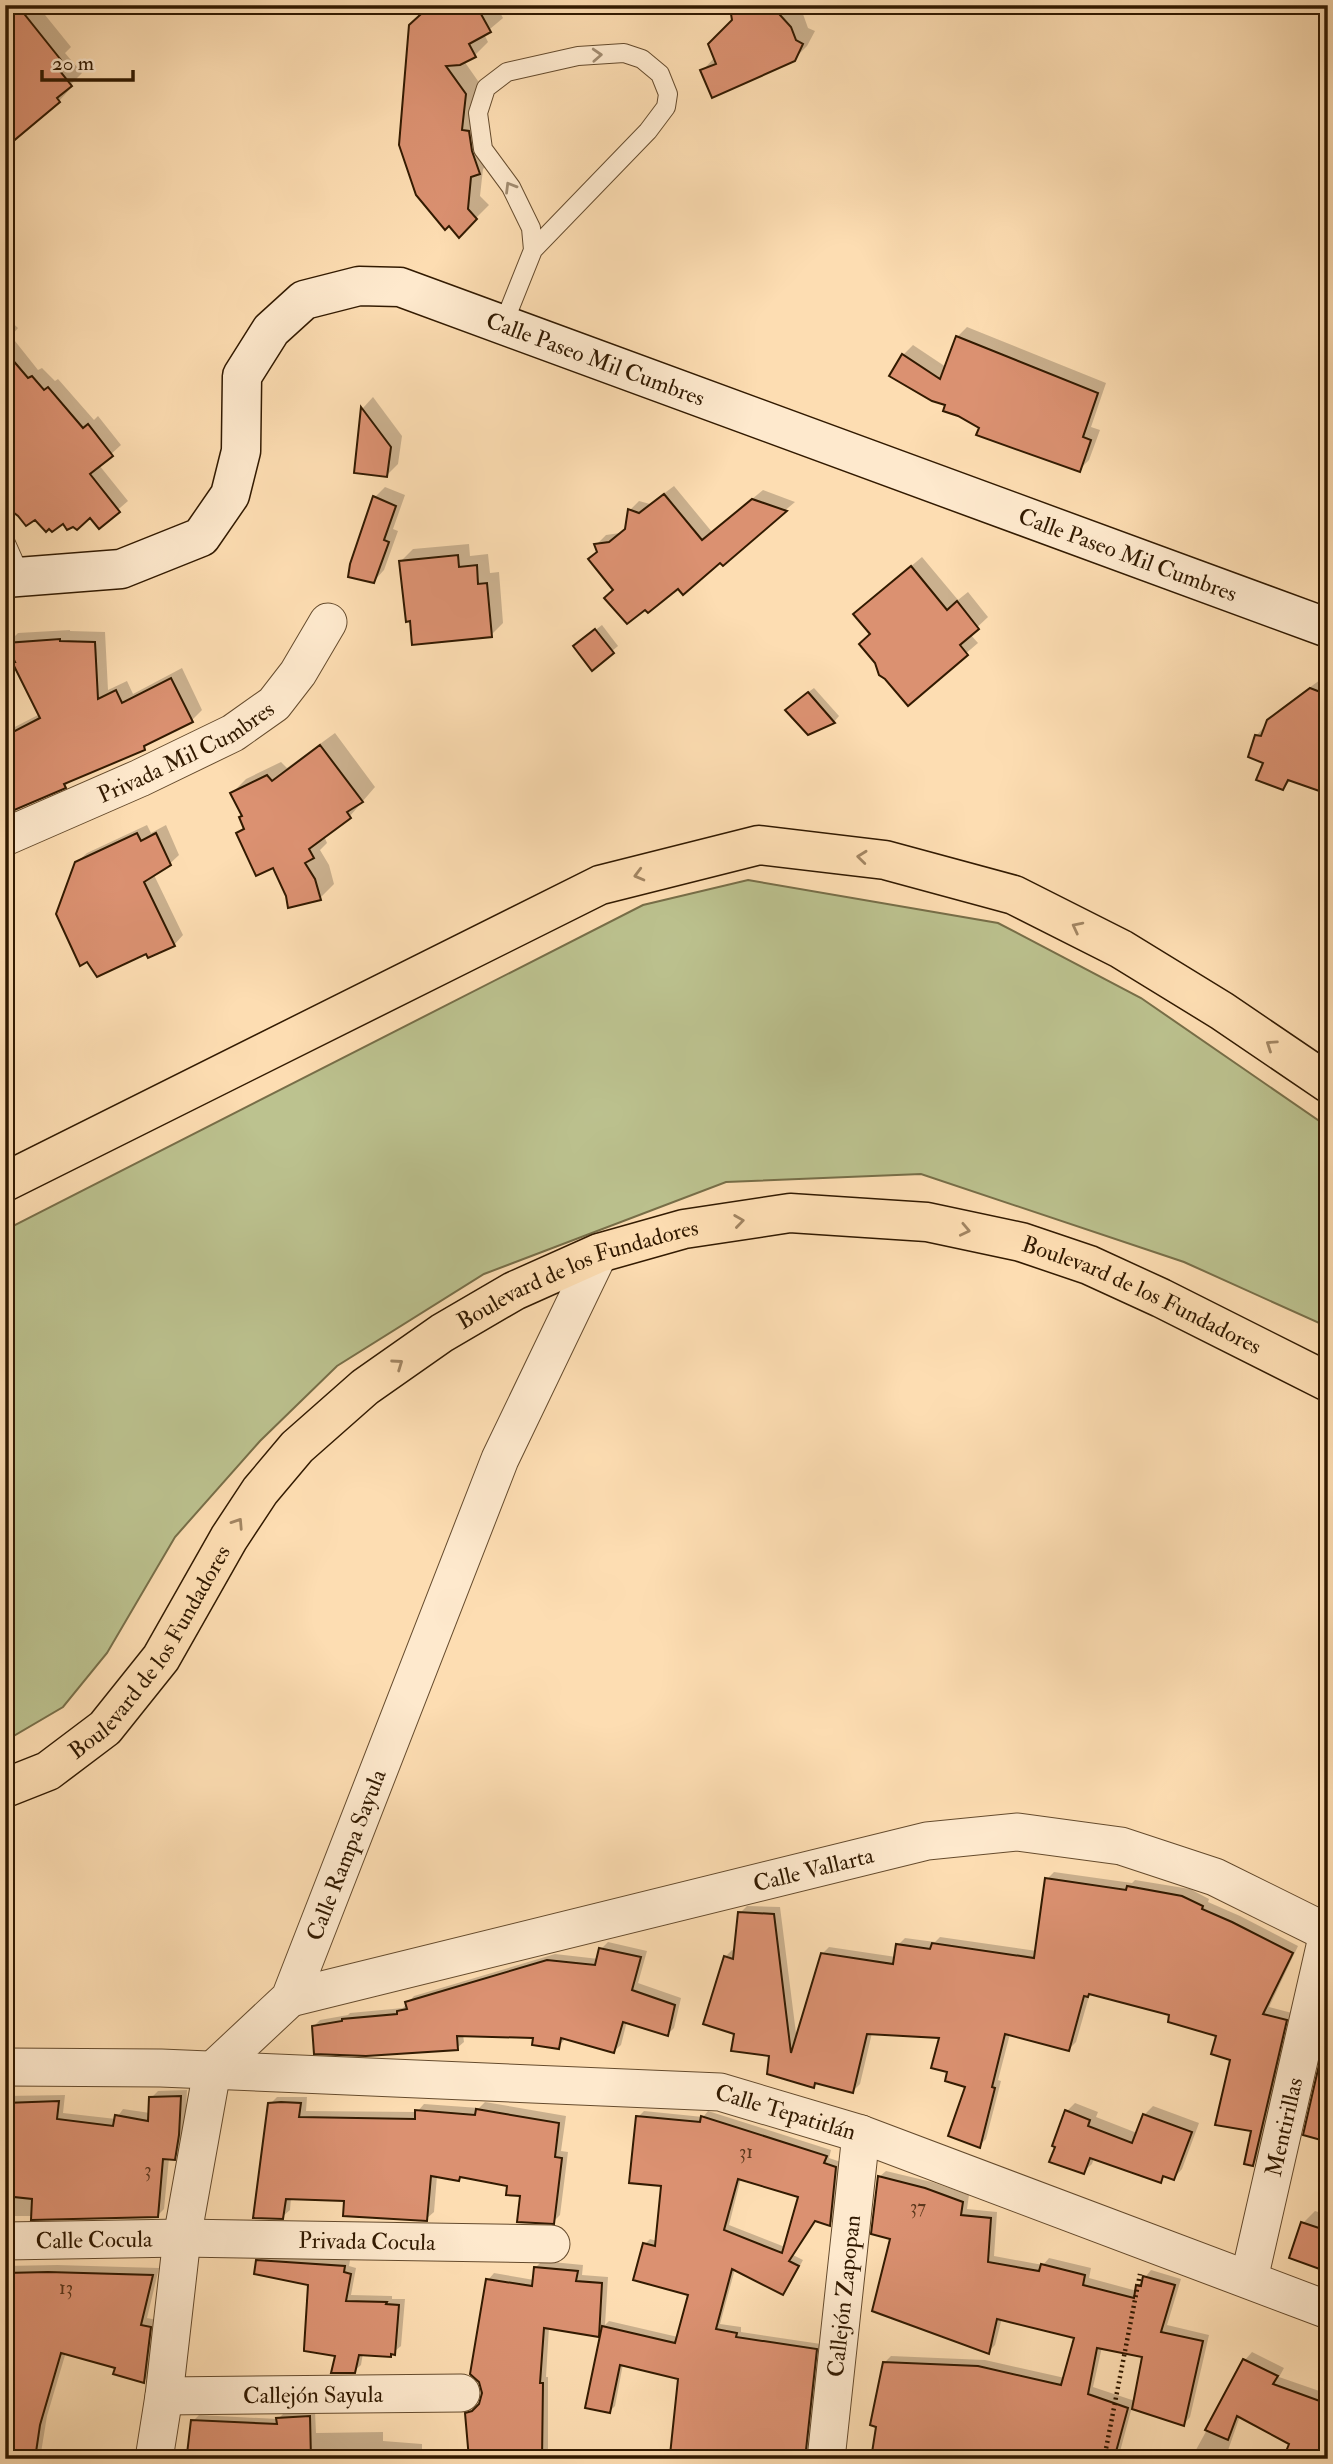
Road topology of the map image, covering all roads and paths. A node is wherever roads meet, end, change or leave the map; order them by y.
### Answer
1 (533, 250) junction
2 (503, 325) junction
3 (5, 541) edge
4 (13, 577) edge
5 (328, 622) dead end
6 (1328, 628) edge
7 (5, 837) edge
8 (1328, 1083) edge
9 (5, 1182) edge
10 (599, 1253) junction
11 (1250, 1342) junction
12 (1328, 1358) edge
13 (1328, 1382) edge
14 (5, 1788) edge
15 (1328, 1933) edge
16 (290, 1998) junction
17 (5, 2067) edge
18 (212, 2071) junction
19 (861, 2134) junction
20 (182, 2238) junction
21 (5, 2241) edge
22 (1146, 2242) junction
23 (551, 2244) dead end
24 (1249, 2279) junction
25 (1328, 2310) edge
26 (461, 2393) dead end
27 (164, 2396) junction
28 (154, 2459) edge
29 (826, 2459) edge
30 (1104, 2459) edge

1 -> 1 lane
1 - 2 lane
2 - 4 street, Calle Paseo Mil Cumbres
2 - 6 street, Calle Paseo Mil Cumbres
3 - 4 lane
5 - 7 street, Privada Mil Cumbres
8 -> 9 main road
10 -> 11 main road, Boulevard de los Fundadores
14 -> 10 main road, Boulevard de los Fundadores
10 - 16 street, Calle Rampa Sayula
11 - 12 main road
11 - 13 main road, Boulevard de los Fundadores
15 - 16 street, Calle Vallarta
15 - 24 street, Mentirillas
16 - 18 street, Calle Rampa Sayula
17 - 18 street, Calle Tepatitlán
18 - 19 street, Calle Tepatitlán
18 - 20 street
19 - 22 street, Calle Tepatitlán
19 - 29 street, Callejón Zapopan
20 - 21 street, Calle Cocula
20 - 23 street, Privada Cocula
20 - 27 street
22 - 24 street, Calle Tepatitlán
22 - 30 path
24 - 25 street, Calle Tepatitlán
26 - 27 street, Callejón Sayula
27 - 28 street

